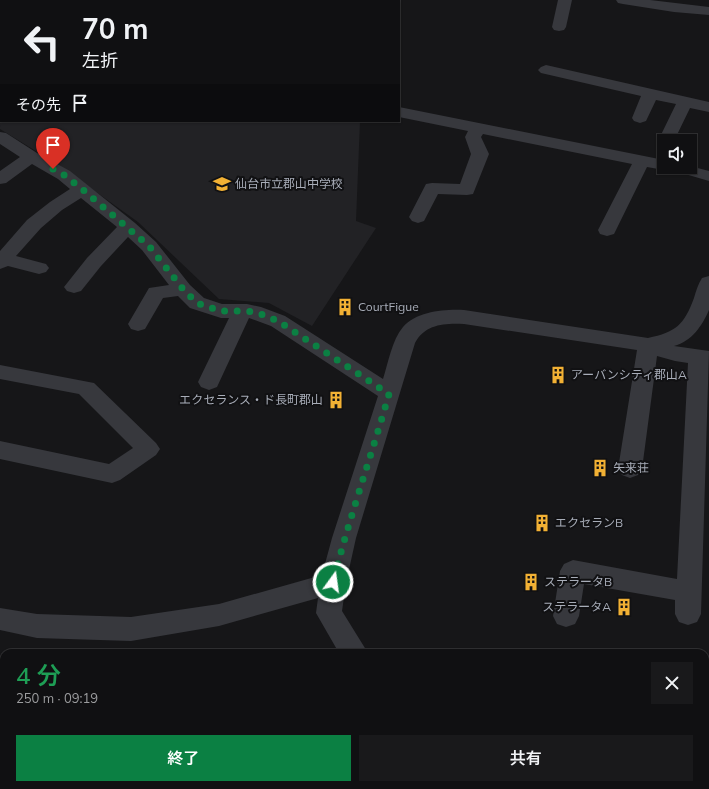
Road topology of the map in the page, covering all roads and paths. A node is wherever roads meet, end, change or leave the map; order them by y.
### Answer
1 (565, 0) edge
2 (626, 0) edge
3 (709, 11) edge
4 (559, 28) dead end
5 (590, 63) dead end
6 (546, 70) dead end
7 (580, 78) junction
8 (650, 94) junction
9 (685, 102) junction
10 (709, 107) edge
11 (400, 112) edge
12 (640, 118) dead end
13 (478, 128) junction
14 (669, 134) edge
15 (0, 137) edge
16 (32, 157) junction
17 (654, 163) edge
18 (697, 173) edge
19 (709, 176) edge
20 (0, 179) edge
21 (82, 189) junction
22 (418, 217) dead end
23 (128, 227) junction
24 (607, 230) dead end
25 (2, 261) edge
26 (39, 268) dead end
27 (74, 287) dead end
28 (708, 287) edge
29 (183, 289) junction
30 (242, 311) junction
31 (138, 324) dead end
32 (648, 345) junction
33 (704, 358) edge
34 (0, 372) edge
35 (209, 382) dead end
36 (389, 394) junction
37 (0, 450) edge
38 (630, 469) dead end
39 (333, 582) junction
40 (566, 616) dead end
41 (0, 620) edge
42 (352, 649) edge

1 - 4 street
2 - 3 street
5 - 7 street
6 - 7 street
7 - 8 street
8 - 9 street
8 - 12 street
9 - 10 street
9 - 14 street
11 - 13 street
13 - 17 street
13 - 22 street
15 - 16 street
16 - 20 street
16 - 21 street
17 - 24 street
18 - 19 street
21 - 23 street
21 - 25 street
23 - 27 street
23 - 29 street
25 - 26 street
28 - 32 street
29 - 30 street
29 - 31 street
30 - 35 street
30 - 36 street
32 - 33 street
32 - 36 street
32 - 38 street
33 - 40 street
34 - 37 street
36 - 39 street
39 - 41 street
39 - 42 street

